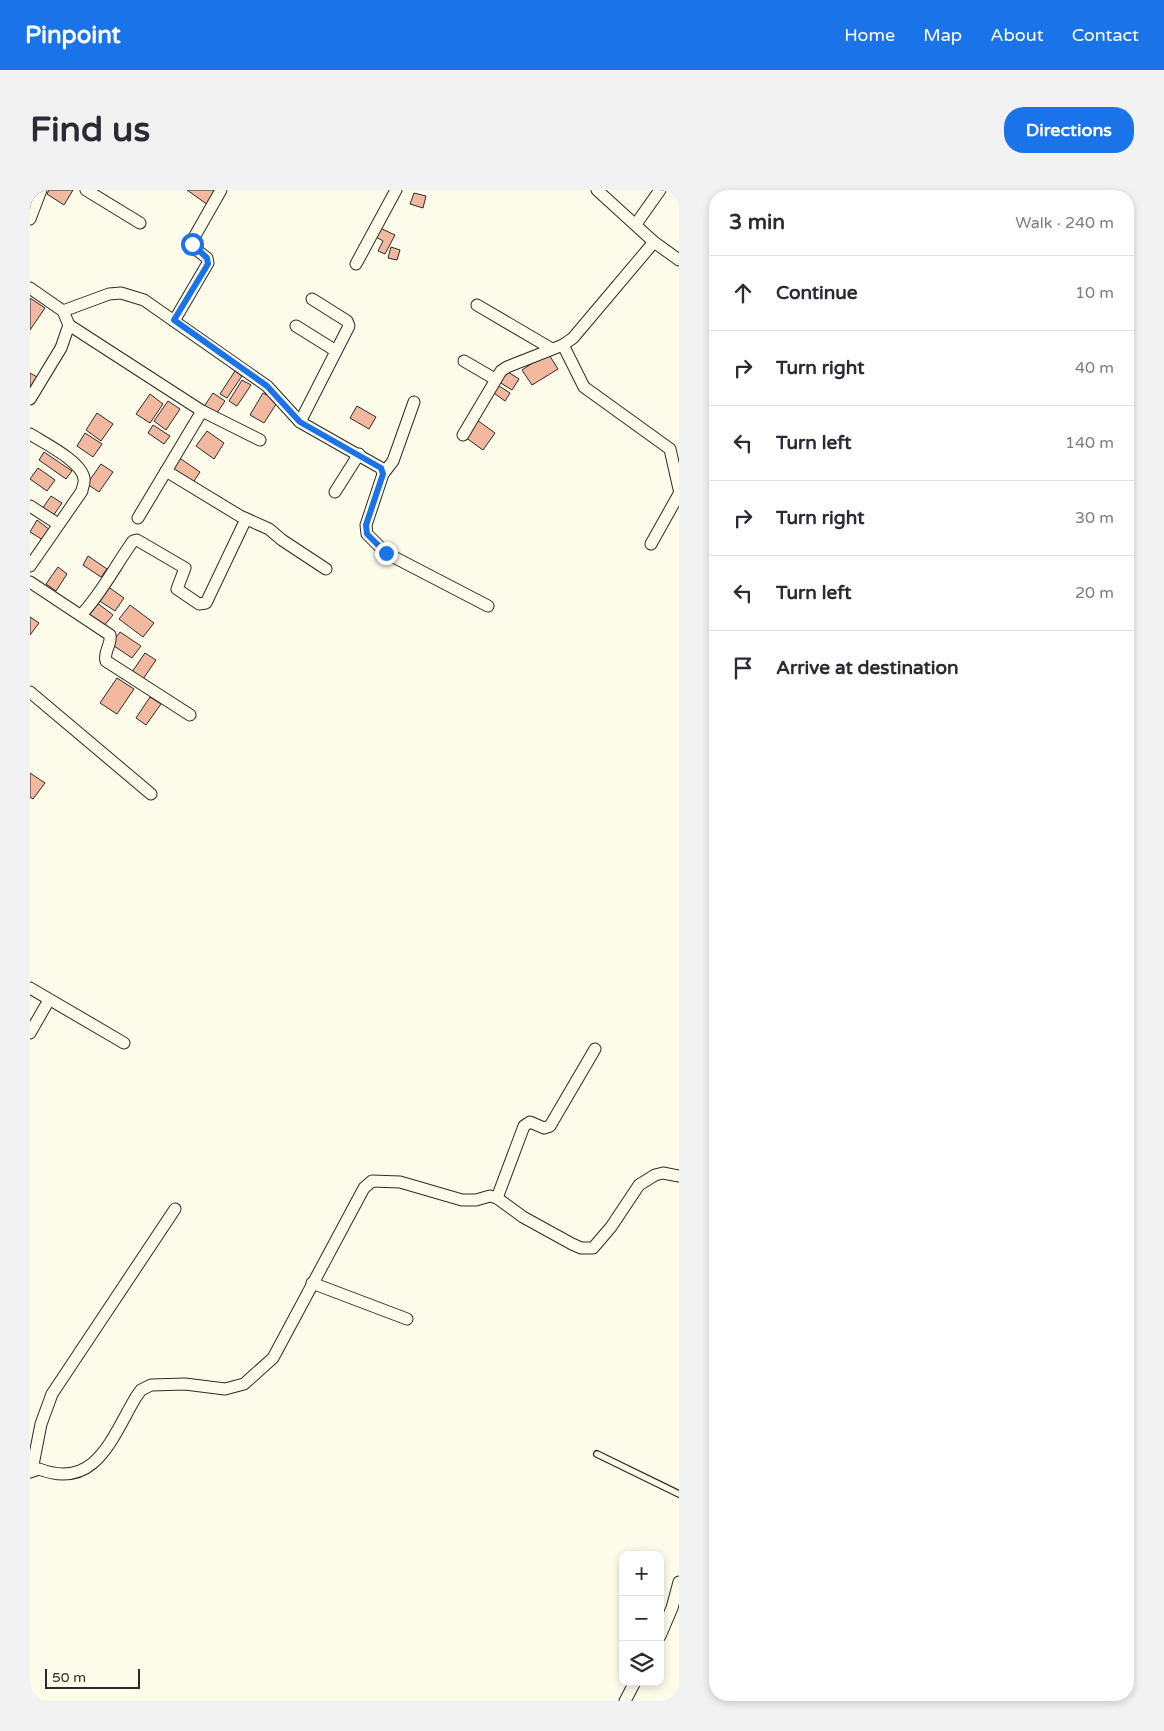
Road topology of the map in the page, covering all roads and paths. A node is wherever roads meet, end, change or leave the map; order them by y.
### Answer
1 (41, 190) edge
2 (86, 190) edge
3 (221, 190) edge
4 (396, 190) edge
5 (597, 190) edge
6 (660, 190) edge
7 (30, 219) edge
8 (140, 224) dead end
9 (636, 224) junction
10 (654, 242) junction
11 (679, 260) edge
12 (356, 264) dead end
13 (30, 288) edge
14 (312, 299) dead end
15 (477, 305) dead end
16 (63, 311) junction
17 (174, 320) junction
18 (69, 325) junction
19 (296, 326) dead end
20 (558, 347) junction
21 (336, 351) junction
22 (464, 361) dead end
23 (495, 380) junction
24 (30, 399) edge
25 (414, 402) dead end
26 (202, 411) junction
27 (300, 422) junction
28 (30, 434) edge
29 (462, 435) dead end
30 (260, 440) dead end
31 (359, 454) junction
32 (166, 471) junction
33 (383, 474) junction
34 (679, 489) edge
35 (335, 492) dead end
36 (679, 494) edge
37 (30, 506) edge
38 (138, 518) dead end
39 (246, 519) junction
40 (58, 524) junction
41 (651, 544) dead end
42 (30, 566) edge
43 (326, 569) dead end
44 (30, 582) edge
45 (488, 606) dead end
46 (81, 616) junction
47 (32, 695) edge
48 (190, 715) dead end
49 (151, 794) dead end
50 (30, 988) edge
51 (49, 1000) junction
52 (30, 1032) edge
53 (124, 1043) dead end
54 (595, 1049) dead end
55 (679, 1176) edge
56 (497, 1198) junction
57 (175, 1209) dead end
58 (312, 1283) junction
59 (407, 1319) dead end
60 (597, 1454) dead end
61 (31, 1471) edge
62 (679, 1494) edge
63 (679, 1582) edge
64 (664, 1627) edge
65 (633, 1686) edge
66 (625, 1701) edge

1 - 7 street
2 - 8 street
3 - 17 street
4 - 12 street
5 - 9 street
6 - 9 street
9 - 10 street
10 - 11 street
10 - 20 street
13 - 16 street
14 - 21 street
15 - 20 street
16 - 17 street
16 - 18 street
17 - 27 street
18 - 24 street
18 - 26 street
19 - 21 street
20 - 23 street
20 - 34 street
21 - 27 street
22 - 23 street
23 - 29 street
25 - 33 street
26 - 30 street
26 - 32 street
27 - 31 street
28 - 40 street
31 - 33 street
31 - 35 street
32 - 38 street
32 - 39 street
33 - 45 street
36 - 41 street
37 - 40 street
39 - 43 street
39 - 46 street
40 - 42 street
44 - 46 street
46 - 48 street
47 - 49 street
50 - 51 street
51 - 52 street
51 - 53 street
54 - 56 street
55 - 56 street
56 - 58 street
57 - 61 street
58 - 59 street
58 - 61 street
60 - 62 lane
63 - 64 street
65 - 66 street

